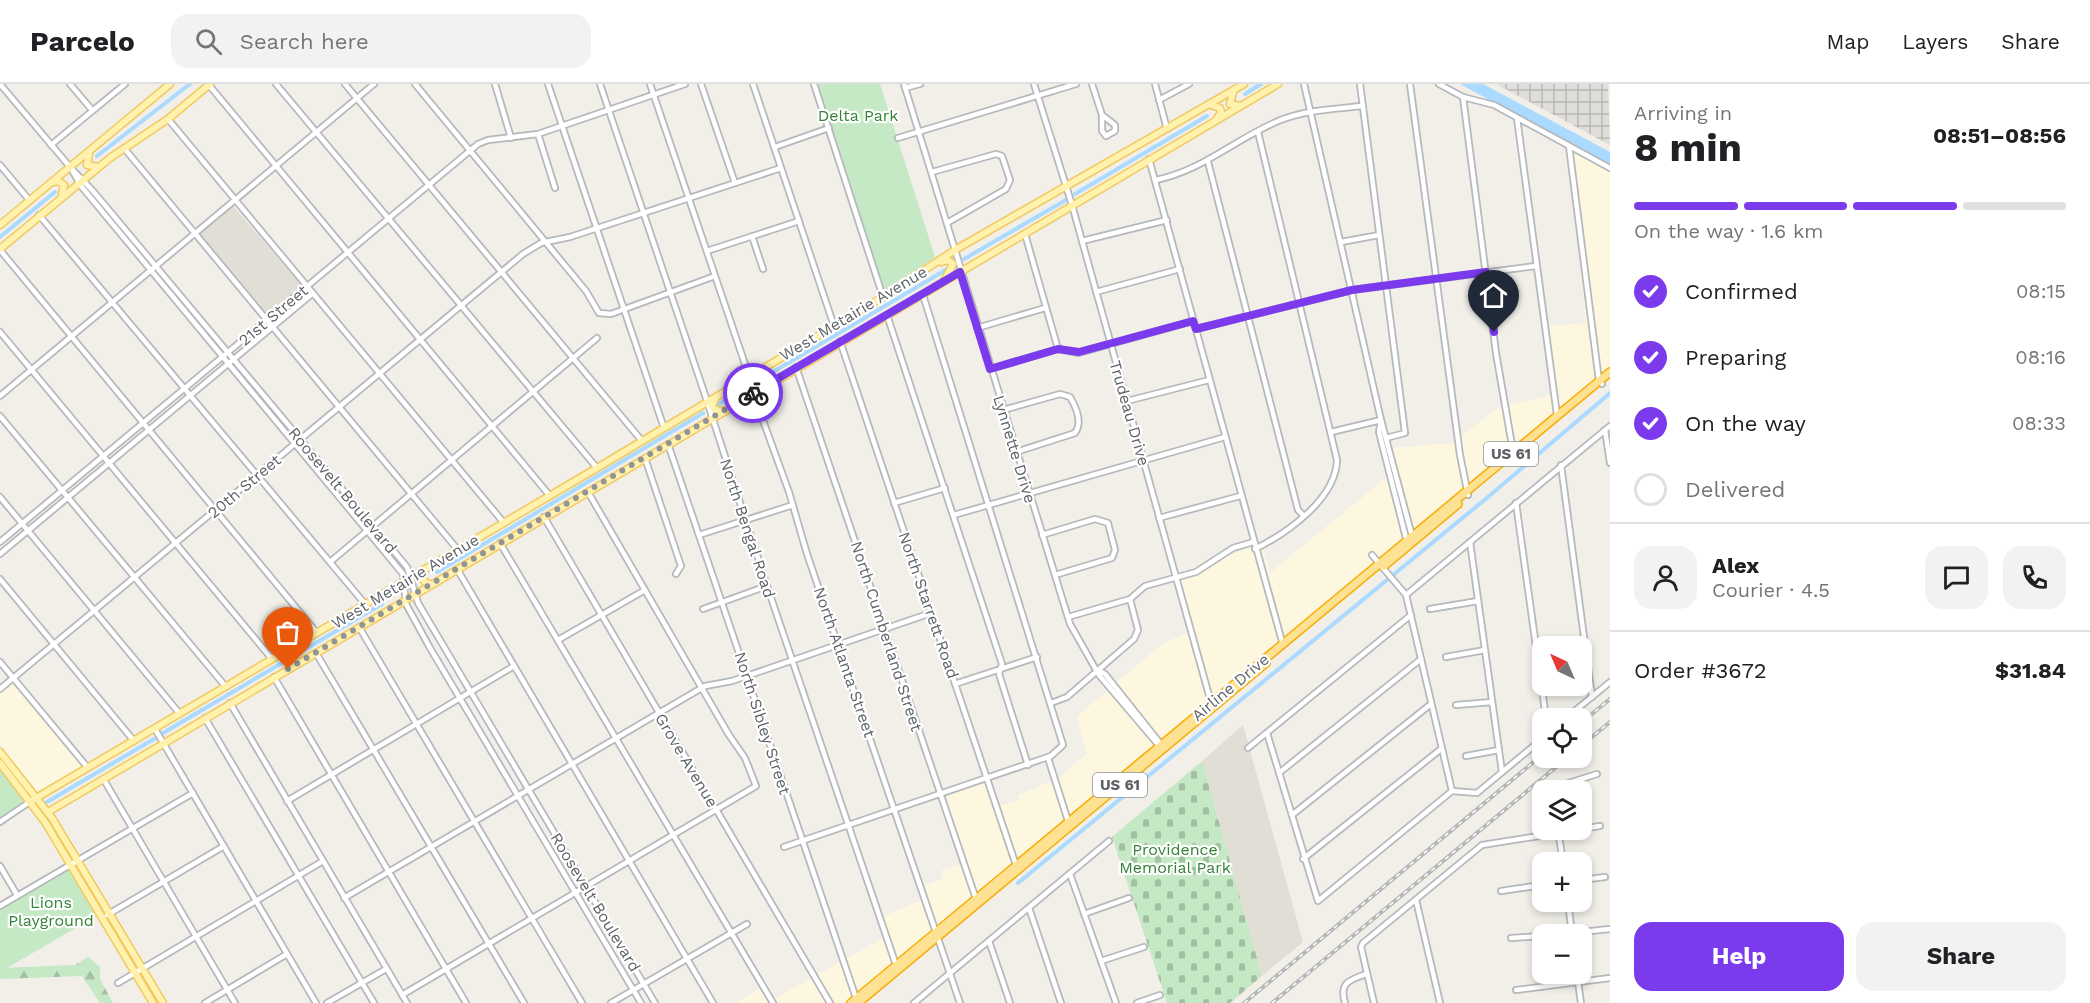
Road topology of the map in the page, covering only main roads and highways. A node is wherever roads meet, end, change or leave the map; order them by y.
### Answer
1 (170, 84) edge
2 (1278, 84) edge
3 (209, 85) edge
4 (1241, 86) edge
5 (1208, 105) junction
6 (1241, 105) junction
7 (1214, 121) junction
8 (92, 149) junction
9 (98, 167) junction
10 (52, 182) junction
11 (59, 200) junction
12 (0, 225) edge
13 (0, 250) edge
14 (933, 264) junction
15 (939, 286) junction
16 (1610, 372) edge
17 (1610, 378) edge
18 (1601, 382) junction
19 (718, 395) junction
20 (724, 411) junction
21 (1513, 455) junction
22 (426, 569) junction
23 (433, 584) junction
24 (380, 596) junction
25 (386, 611) junction
26 (0, 752) edge
27 (0, 763) edge
28 (34, 799) junction
29 (38, 810) junction
30 (48, 812) junction
31 (64, 845) junction
32 (855, 1002) edge
33 (153, 1003) edge
34 (163, 1003) edge

1 - 8 main road
2 - 6 main road, West Metairie Avenue
3 - 9 main road
4 - 5 main road, West Metairie Avenue
4 - 6 main road
5 - 7 main road
5 - 14 main road, West Metairie Avenue
6 - 7 main road, West Metairie Avenue
7 - 15 main road, West Metairie Avenue
8 - 9 main road
8 - 10 main road
9 - 11 main road
10 - 11 main road
10 - 12 main road
11 - 13 main road
14 - 15 main road
14 - 19 main road, West Metairie Avenue
15 - 20 main road, West Metairie Avenue
16 - 18 highway, Airline Drive / US 61
17 - 18 highway, Airline Drive / US 61
18 - 21 highway, Airline Drive / US 61
18 - 21 highway, Airline Drive / US 61
19 - 20 main road
19 - 22 main road, West Metairie Avenue
20 - 23 main road, West Metairie Avenue
21 - 32 highway, Airline Drive / US 61
22 - 23 main road
22 - 24 main road, West Metairie Avenue
23 - 25 main road, West Metairie Avenue
24 - 25 main road
24 - 28 main road, West Metairie Avenue
25 - 30 main road, West Metairie Avenue
26 - 28 main road
27 - 28 main road
28 - 29 main road
28 - 30 main road
29 - 30 main road
29 - 31 main road
30 - 31 main road
31 - 33 main road
31 - 34 main road

